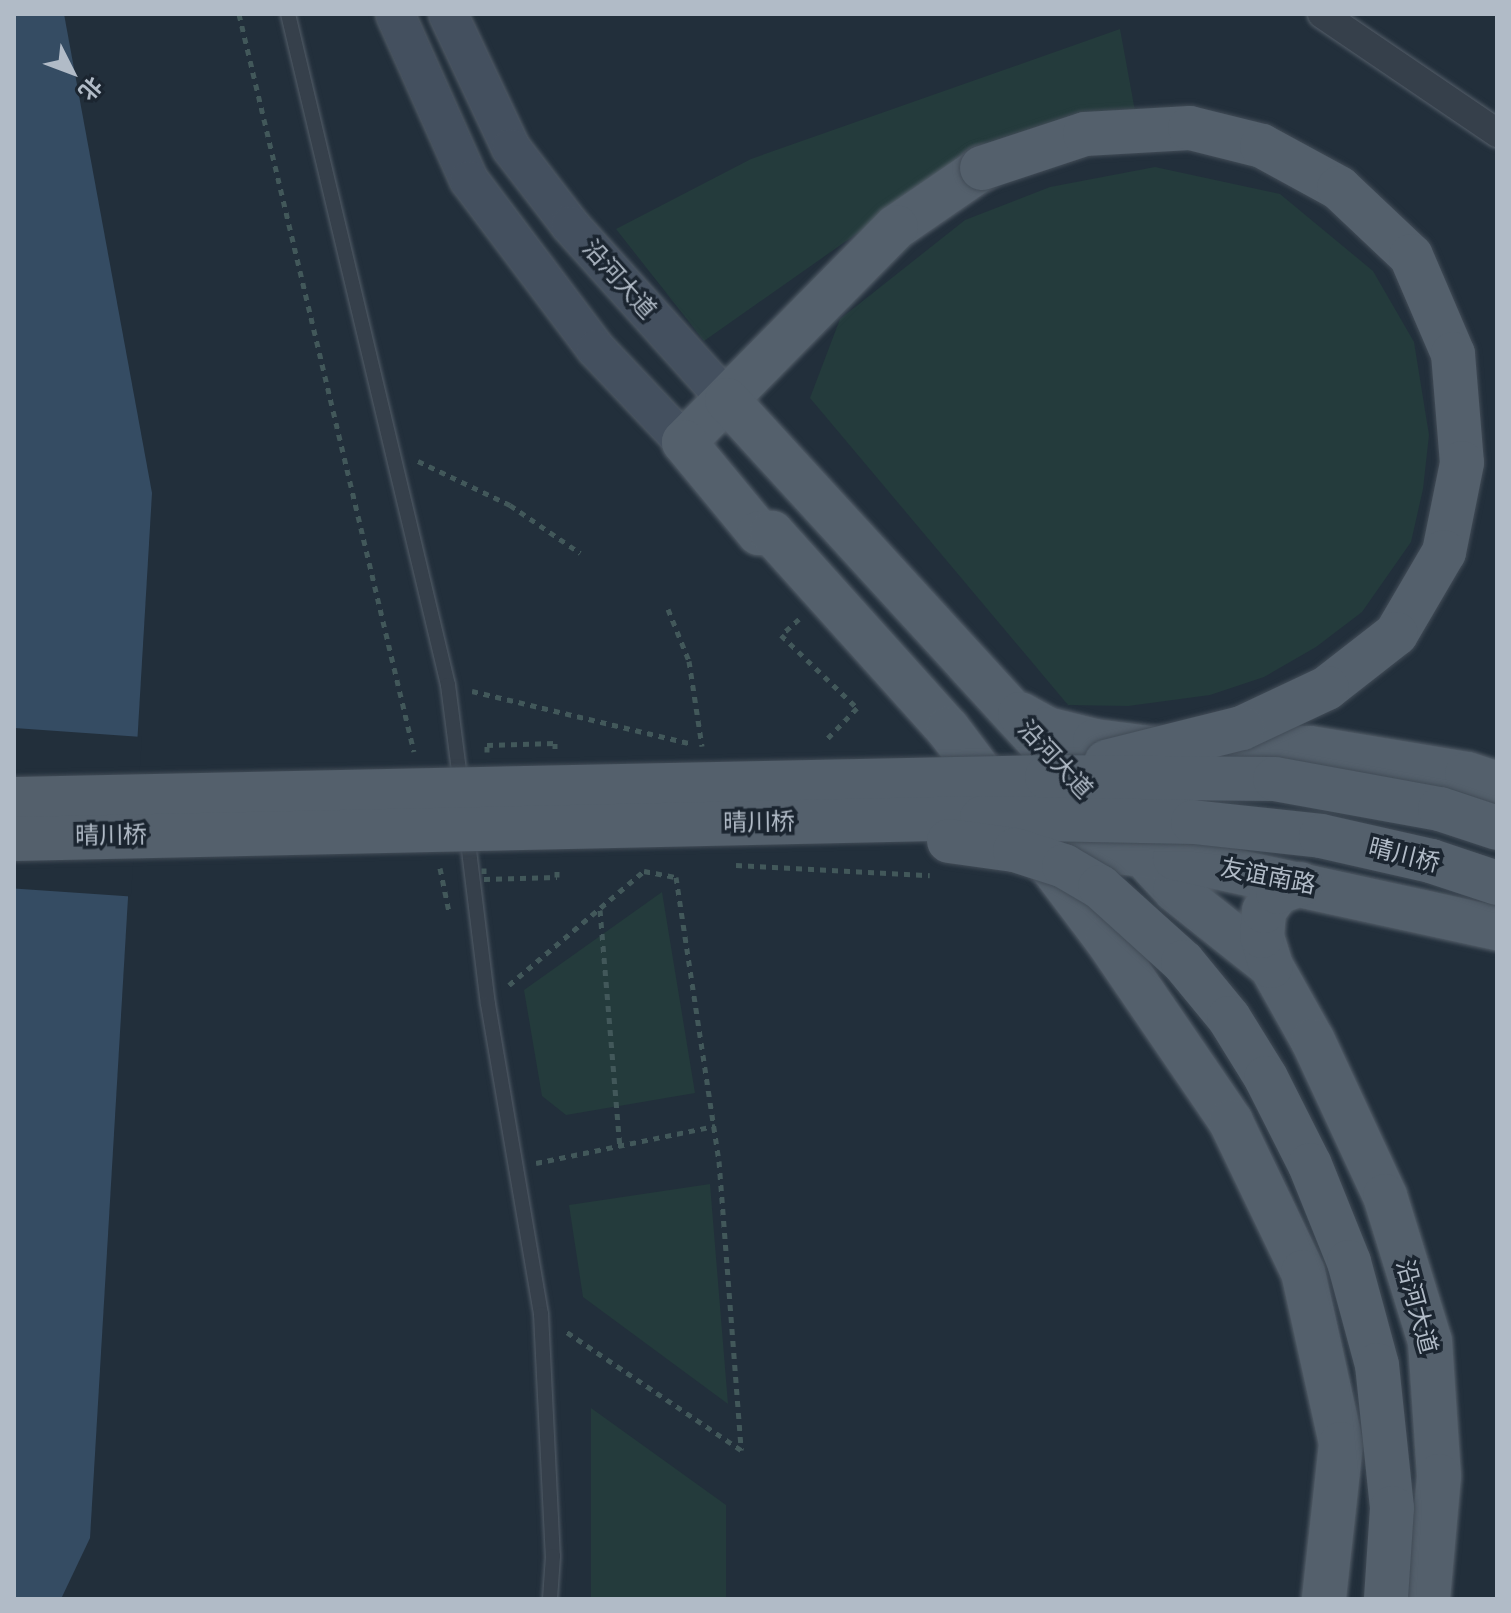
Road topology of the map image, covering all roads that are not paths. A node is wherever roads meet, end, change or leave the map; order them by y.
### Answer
1 (288, 14) edge
2 (395, 14) edge
3 (448, 14) edge
4 (1322, 14) edge
5 (1497, 133) edge
6 (727, 400) junction
7 (684, 442) junction
8 (1004, 704) junction
9 (1047, 777) junction
10 (1497, 784) edge
11 (14, 799) edge
12 (779, 822) junction
13 (1497, 828) edge
14 (14, 839) edge
15 (1035, 844) junction
16 (1145, 857) junction
17 (1497, 883) edge
18 (1301, 884) junction
19 (1497, 928) edge
20 (1271, 966) junction
21 (550, 1599) edge
22 (1324, 1599) edge
23 (1386, 1599) edge
24 (1428, 1599) edge

1 - 21 lane
2 - 7 main road
3 - 6 main road, 沿河大道
4 - 5 street
6 - 7 main road
6 - 8 main road, 沿河大道
6 - 9 main road, bridge
7 - 15 main road
8 - 10 main road
8 - 16 main road, 沿河大道
9 - 11 main road, 晴川桥, bridge
9 - 13 main road, 晴川桥, bridge
12 - 14 main road, 晴川桥, bridge
12 - 17 main road, 晴川桥, bridge
12 - 23 main road, bridge
15 - 16 main road, 友谊南路
15 - 22 main road
16 - 18 main road, 友谊南路
16 - 20 main road, 沿河大道
18 - 19 main road, 友谊南路
18 - 20 main road
20 - 24 main road, 沿河大道

